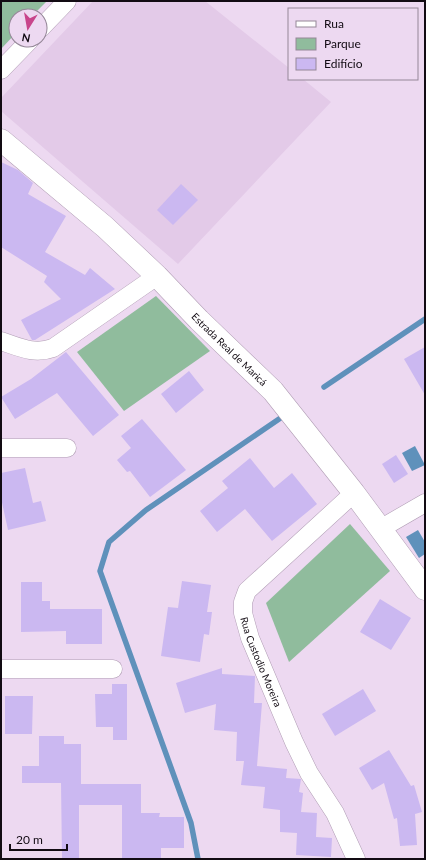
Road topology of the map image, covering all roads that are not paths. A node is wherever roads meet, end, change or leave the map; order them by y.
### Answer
1 (67, 1) edge
2 (48, 21) edge
3 (22, 48) edge
4 (1, 70) edge
5 (1, 140) edge
6 (157, 276) junction
7 (1, 341) edge
8 (1, 448) edge
9 (67, 448) dead end
10 (354, 493) junction
11 (425, 503) edge
12 (380, 529) junction
13 (425, 589) edge
14 (1, 669) edge
15 (113, 669) dead end
16 (356, 859) edge

1 - 2 street
3 - 4 street
5 - 6 main road, Estrada Real de Maricá
6 - 7 street
6 - 10 main road, Estrada Real de Maricá
8 - 9 street
10 - 12 main road, Estrada Real de Maricá
10 - 16 street, Rua Custodio Moreira
11 - 12 street
12 - 13 main road, Estrada Real de Maricá
14 - 15 street

